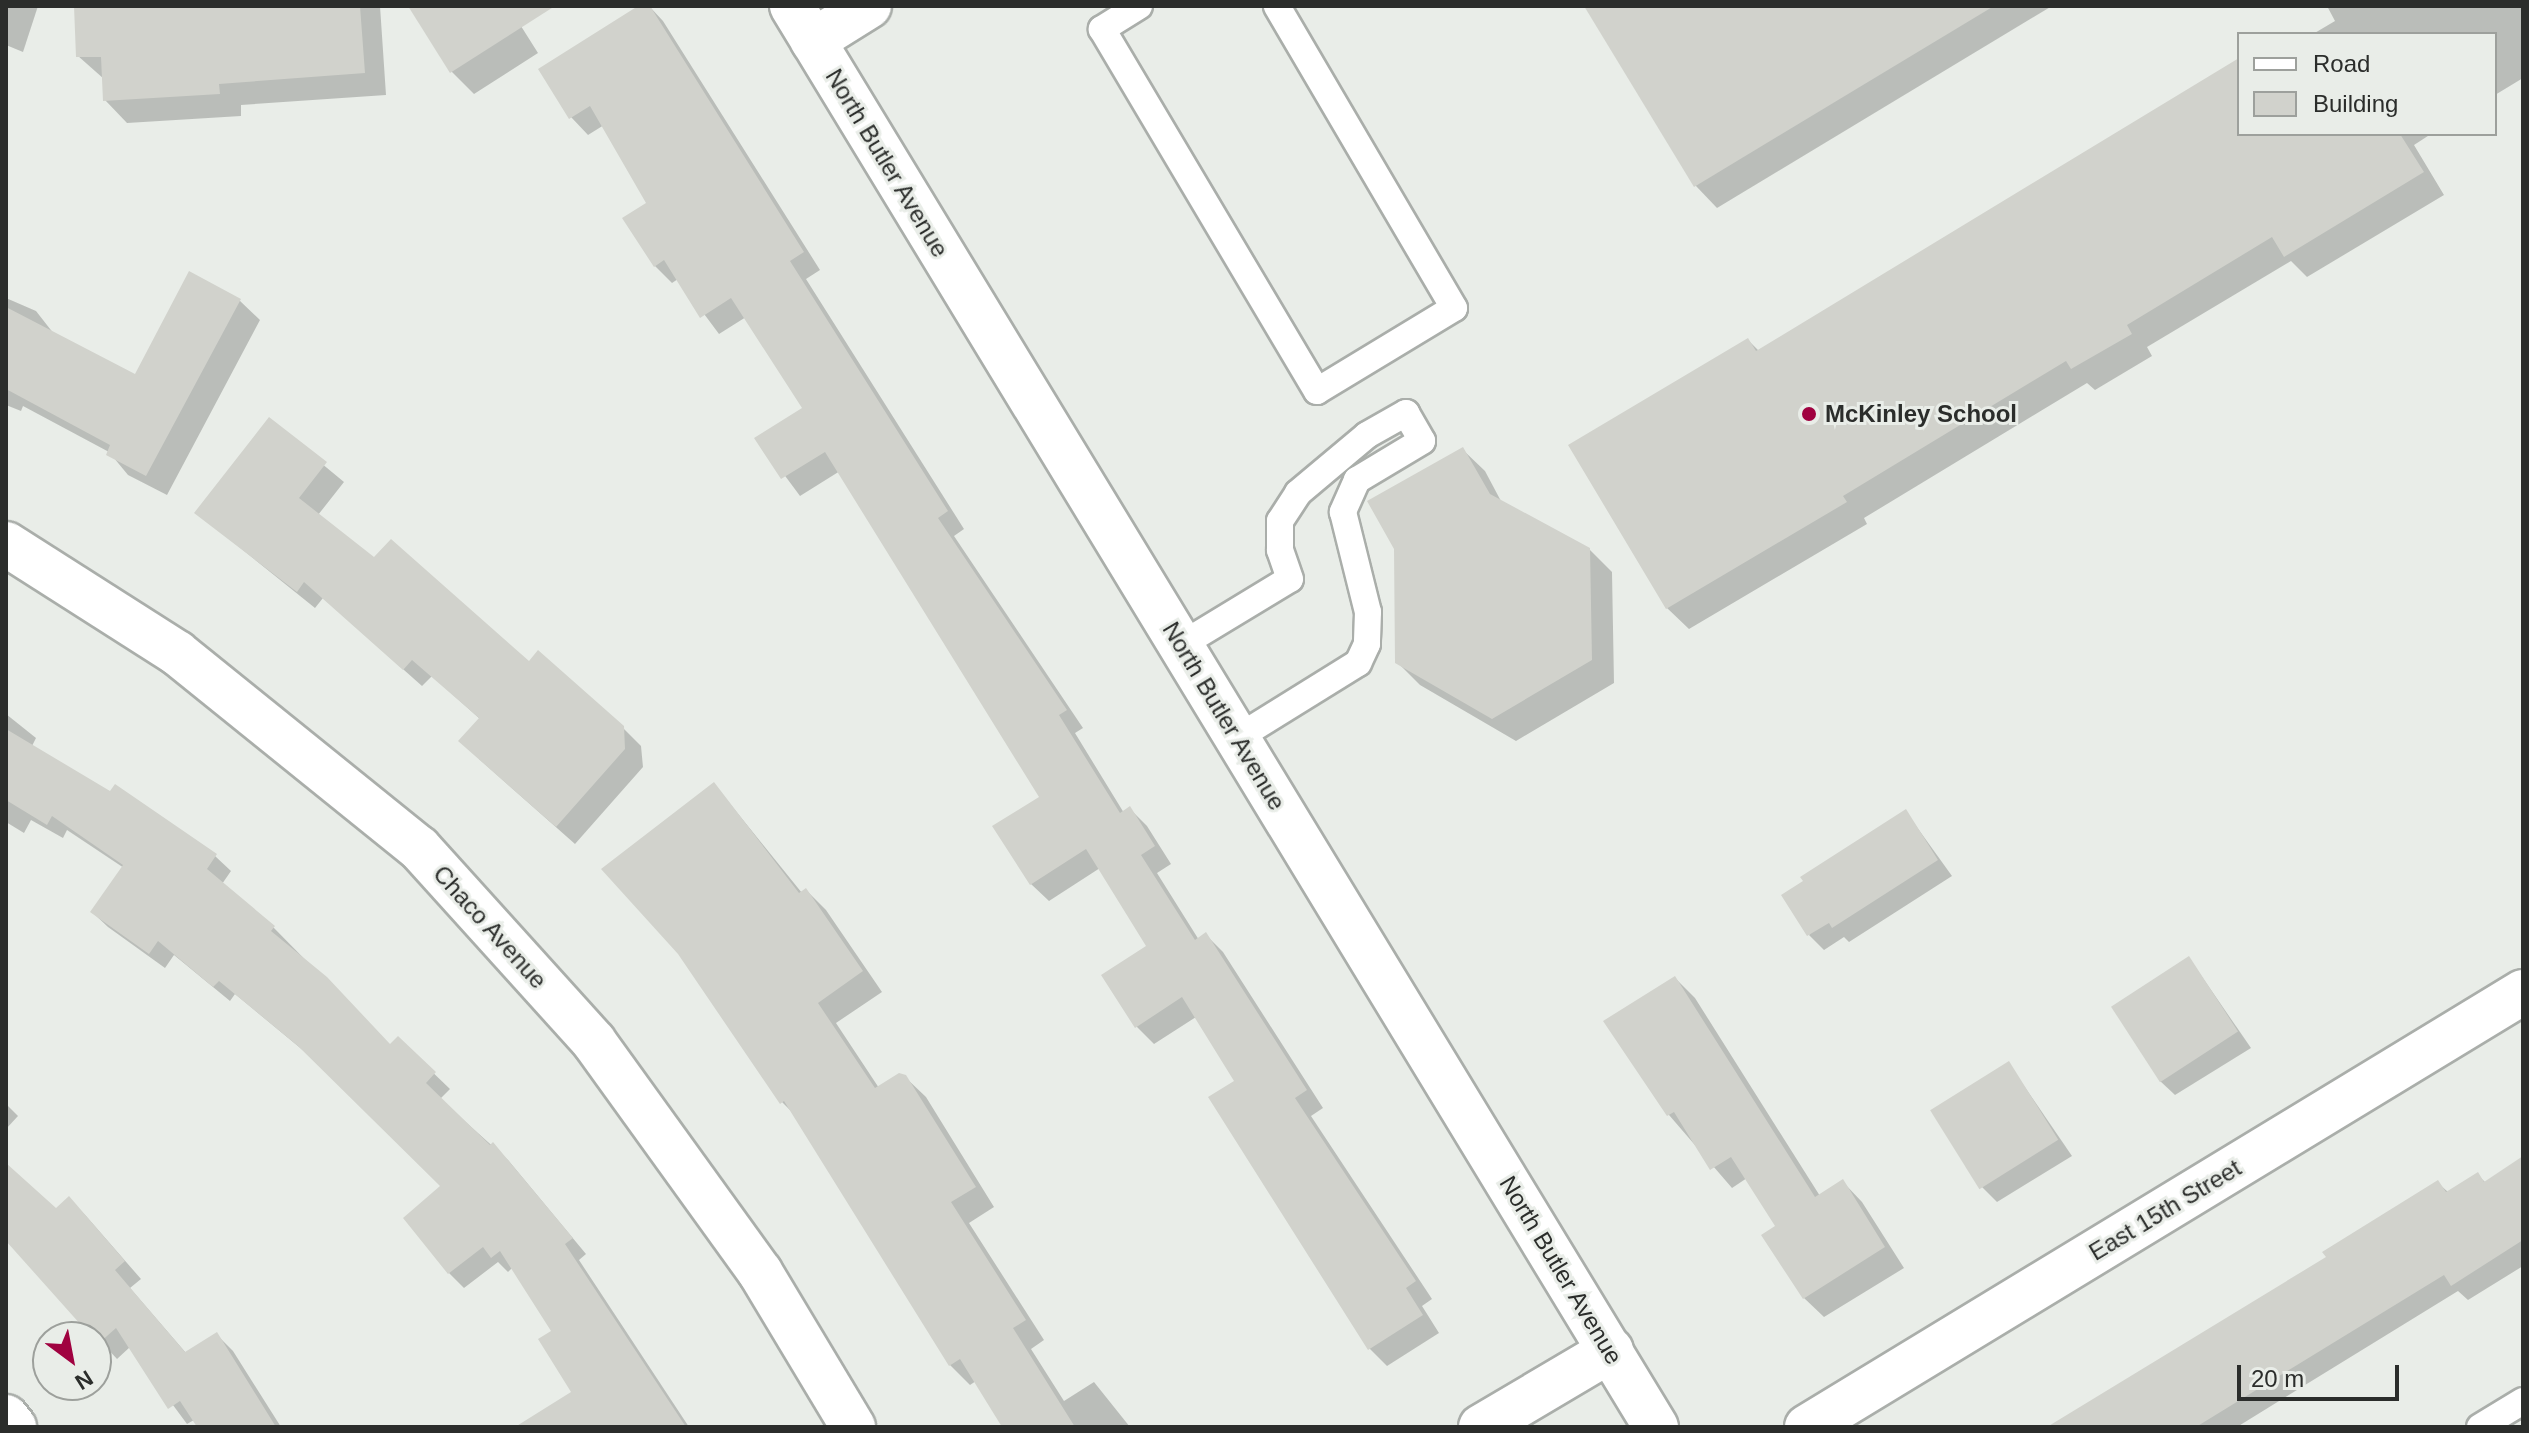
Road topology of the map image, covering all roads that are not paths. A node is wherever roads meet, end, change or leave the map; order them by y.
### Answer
1 (869, 6) edge
2 (1139, 6) edge
3 (1277, 6) edge
4 (802, 24) edge
5 (6, 544) edge
6 (1181, 645) junction
7 (1237, 738) junction
8 (2523, 992) edge
9 (1611, 1350) junction
10 (2523, 1401) edge
11 (6, 1417) edge
12 (14, 1427) edge
13 (853, 1427) edge
14 (1481, 1427) edge
15 (1656, 1427) edge
16 (1807, 1427) edge
17 (2480, 1427) edge

1 - 4 street
2 - 3 lane
4 - 6 street, North Butler Avenue
5 - 13 street, Chaco Avenue
6 - 7 street, North Butler Avenue
6 - 7 lane
7 - 9 street, North Butler Avenue
8 - 16 street, East 15th Street
9 - 14 street
9 - 15 street, North Butler Avenue
10 - 17 lane
11 - 12 street

